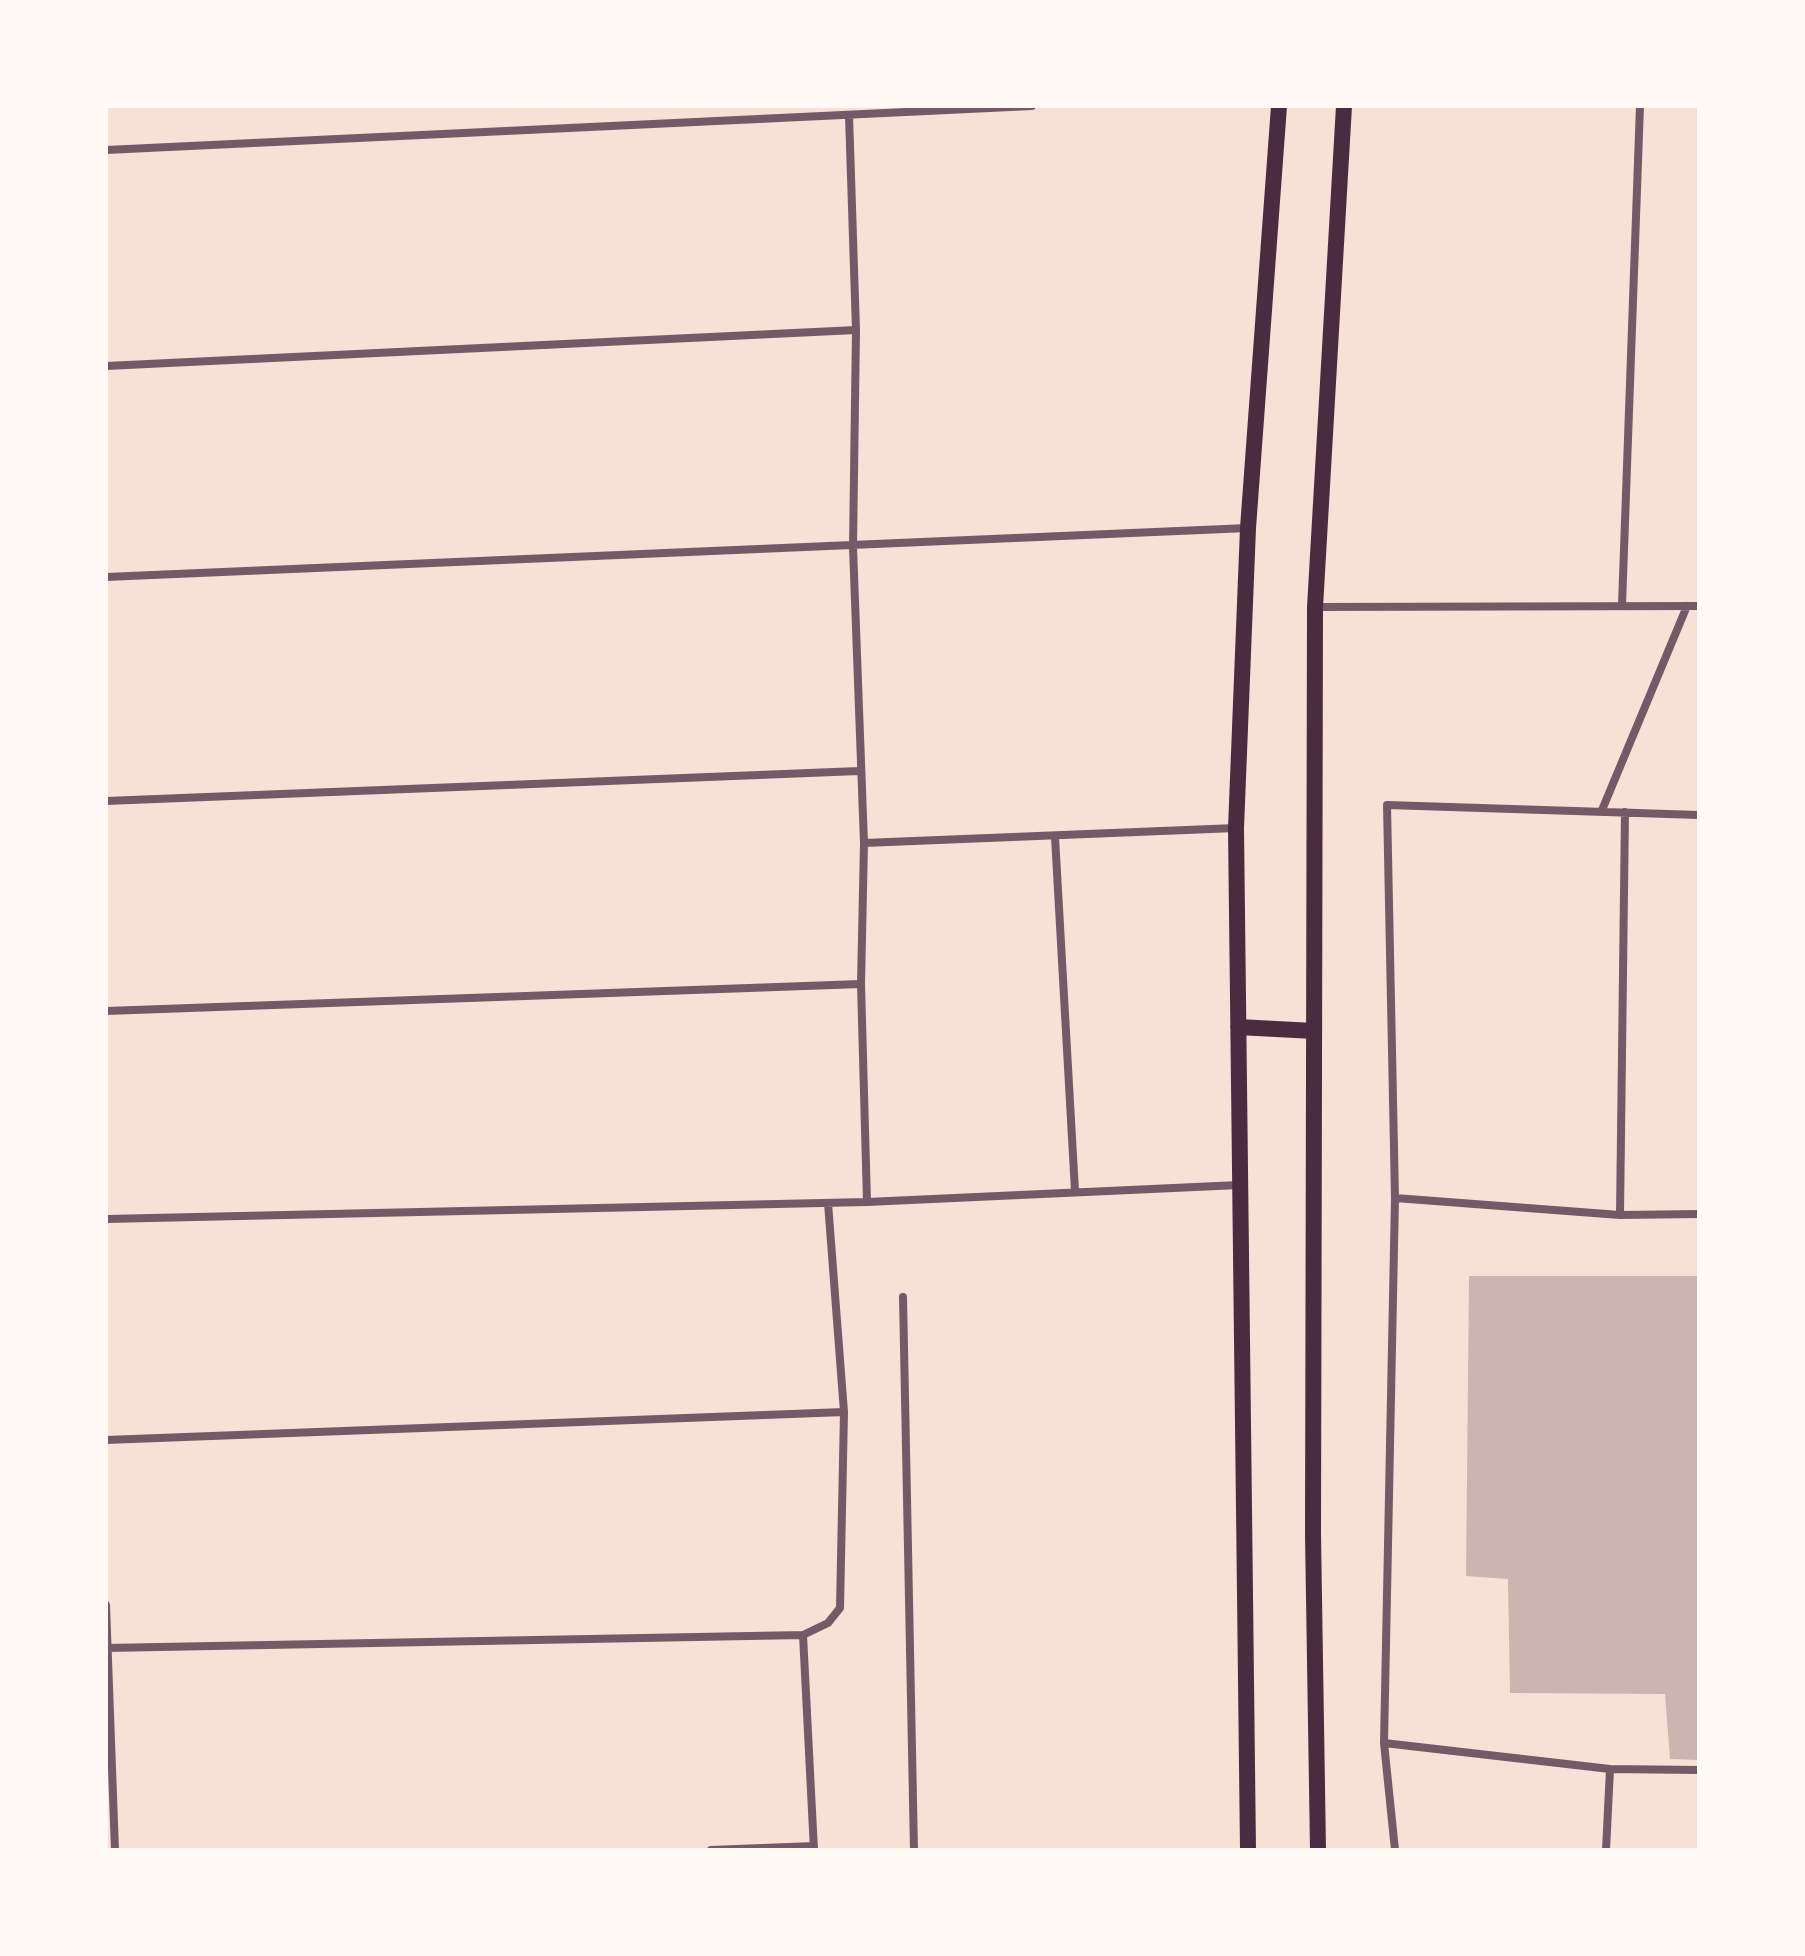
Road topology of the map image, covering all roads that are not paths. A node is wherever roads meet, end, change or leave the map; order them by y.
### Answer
1 (1032, 106) edge
2 (1279, 106) edge
3 (1344, 106) edge
4 (1640, 106) edge
5 (849, 115) junction
6 (106, 150) edge
7 (856, 330) junction
8 (106, 366) edge
9 (1248, 528) junction
10 (853, 547) junction
11 (106, 577) edge
12 (1622, 605) junction
13 (1687, 606) junction
14 (1699, 606) edge
15 (1315, 607) junction
16 (859, 771) junction
17 (106, 801) edge
18 (1602, 810) junction
19 (1625, 812) junction
20 (1699, 815) edge
21 (1236, 828) junction
22 (1055, 837) junction
23 (864, 843) junction
24 (861, 984) junction
25 (106, 1011) edge
26 (1238, 1027) junction
27 (1314, 1031) junction
28 (1239, 1185) junction
29 (1075, 1191) junction
30 (1395, 1198) junction
31 (867, 1202) junction
32 (828, 1203) junction
33 (1699, 1214) edge
34 (1620, 1215) junction
35 (106, 1219) edge
36 (903, 1297) dead end
37 (844, 1412) junction
38 (106, 1440) edge
39 (106, 1605) edge
40 (803, 1635) junction
41 (107, 1648) edge
42 (1384, 1743) junction
43 (1610, 1769) junction
44 (1699, 1770) edge
45 (814, 1848) edge
46 (115, 1850) edge
47 (711, 1850) edge
48 (914, 1850) edge
49 (1248, 1850) edge
50 (1318, 1850) edge
51 (1395, 1850) edge
52 (1606, 1850) edge

1 - 5 street
2 - 9 main road
3 - 15 main road
4 - 12 street
5 - 6 street
5 - 7 street
7 - 8 street
7 - 10 street
9 - 10 street
9 - 21 main road
10 - 11 street
10 - 16 street
12 - 13 street
12 - 15 street
13 - 14 street
13 - 18 street
15 - 27 main road
16 - 17 street
16 - 23 street
18 - 19 street
18 - 30 street
19 - 20 street
19 - 34 street
21 - 22 street
21 - 26 main road
22 - 23 street
22 - 29 street
23 - 24 street
24 - 25 street
24 - 31 street
26 - 27 main road
26 - 28 main road
27 - 50 main road
28 - 29 street
28 - 49 main road
29 - 31 street
30 - 34 street
30 - 42 street
31 - 32 street
32 - 35 street
32 - 37 street
33 - 34 street
36 - 48 street
37 - 38 street
37 - 40 street
39 - 41 street
40 - 41 street
40 - 45 street
41 - 46 street
42 - 43 street
42 - 51 street
43 - 44 street
43 - 52 street
45 - 47 street

